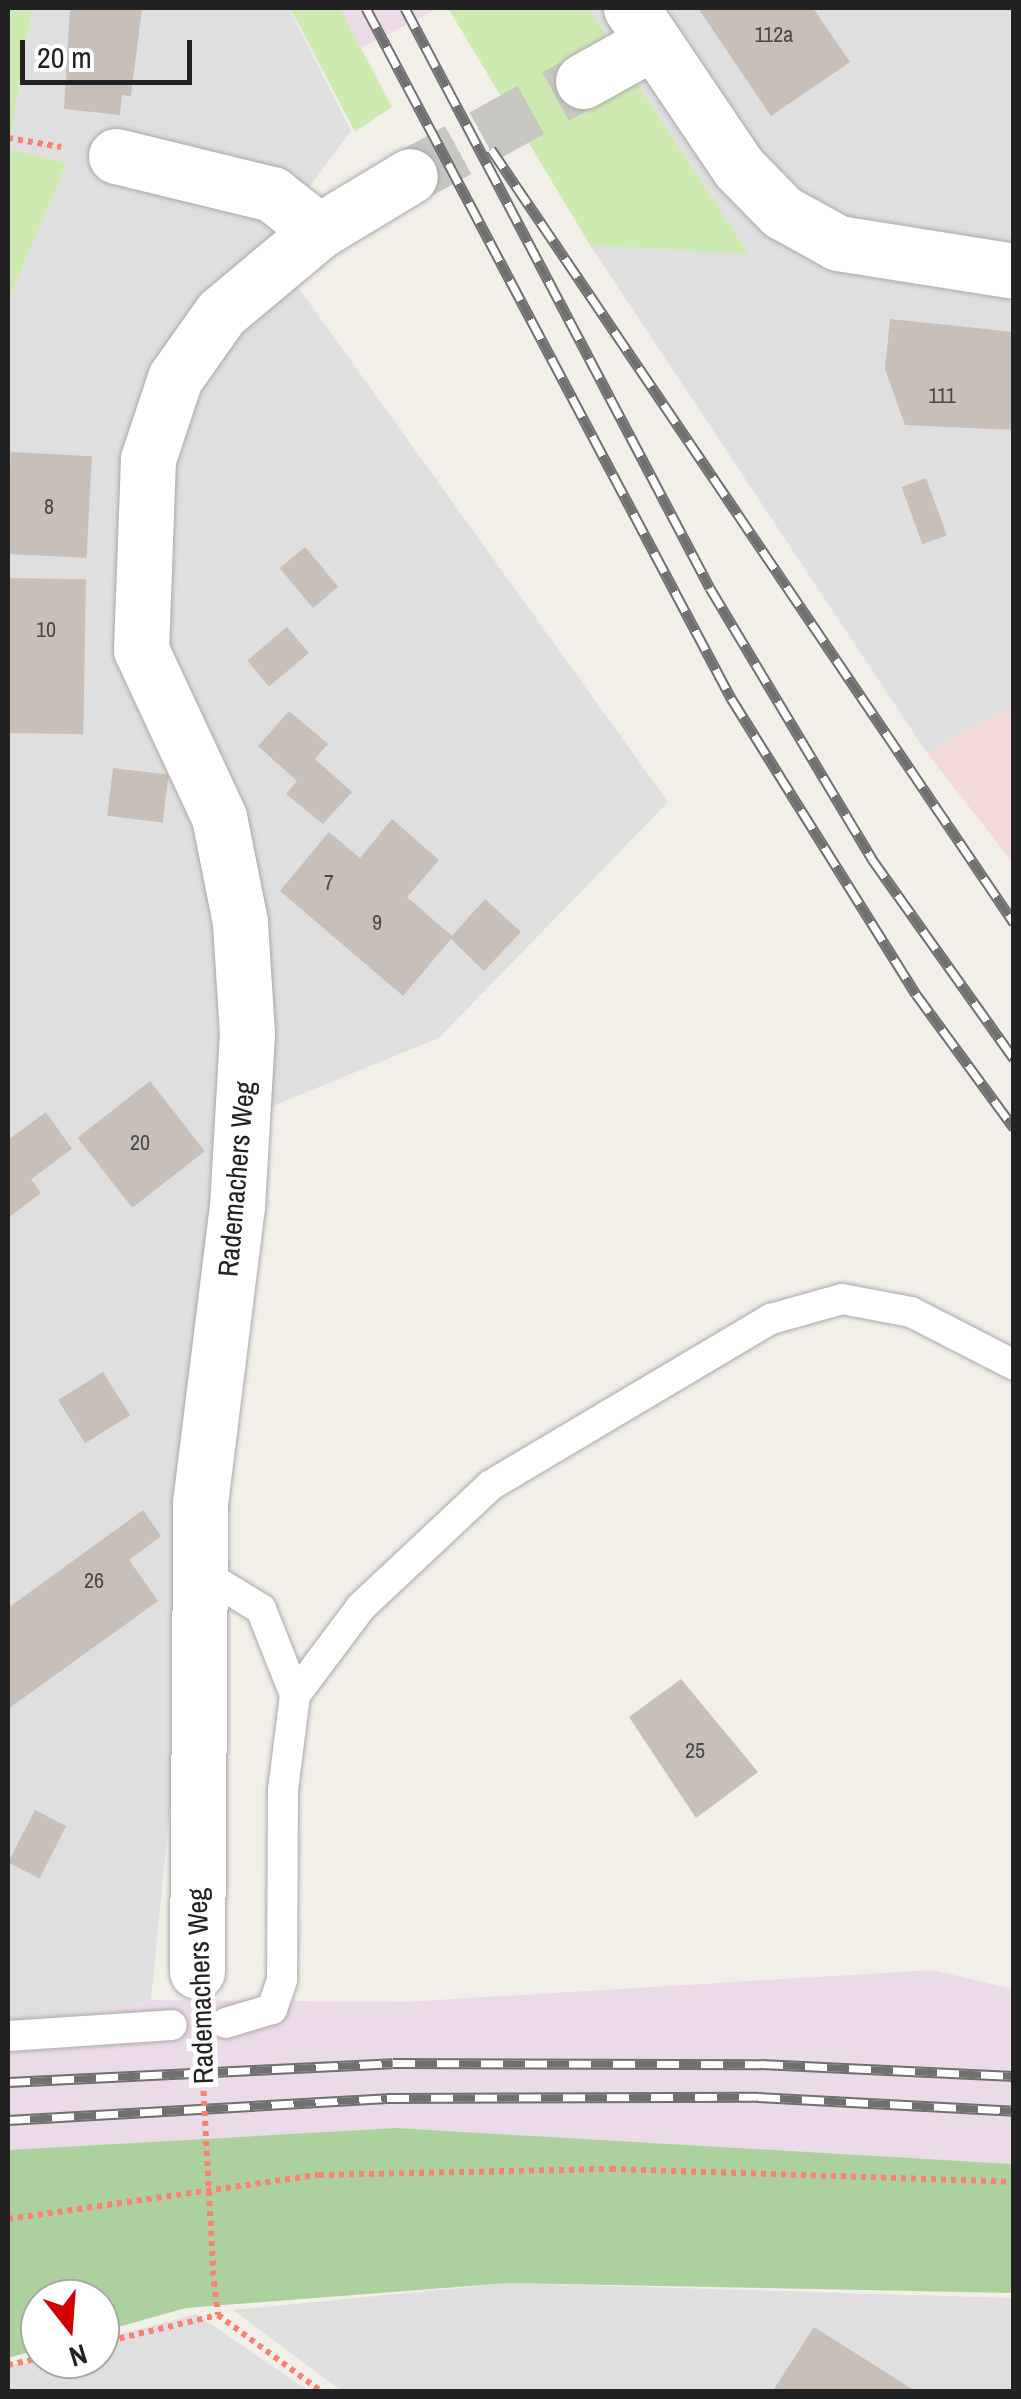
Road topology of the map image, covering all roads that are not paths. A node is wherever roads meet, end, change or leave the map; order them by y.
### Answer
1 (641, 26) edge
2 (583, 81) tunnel mouth
3 (116, 156) dead end
4 (410, 176) tunnel mouth
5 (319, 231) junction
6 (1014, 270) edge
7 (1014, 1365) edge
8 (198, 1571) junction
9 (295, 1695) junction
10 (197, 1970) road end
11 (226, 2023) dead end
12 (172, 2025) dead end
13 (8, 2036) edge

1 - 2 street
1 - 6 street
3 - 5 street
4 - 5 street, Rademachers Weg
5 - 8 street, Rademachers Weg
7 - 9 lane
8 - 9 lane
8 - 10 street, Rademachers Weg
9 - 11 lane
12 - 13 lane

